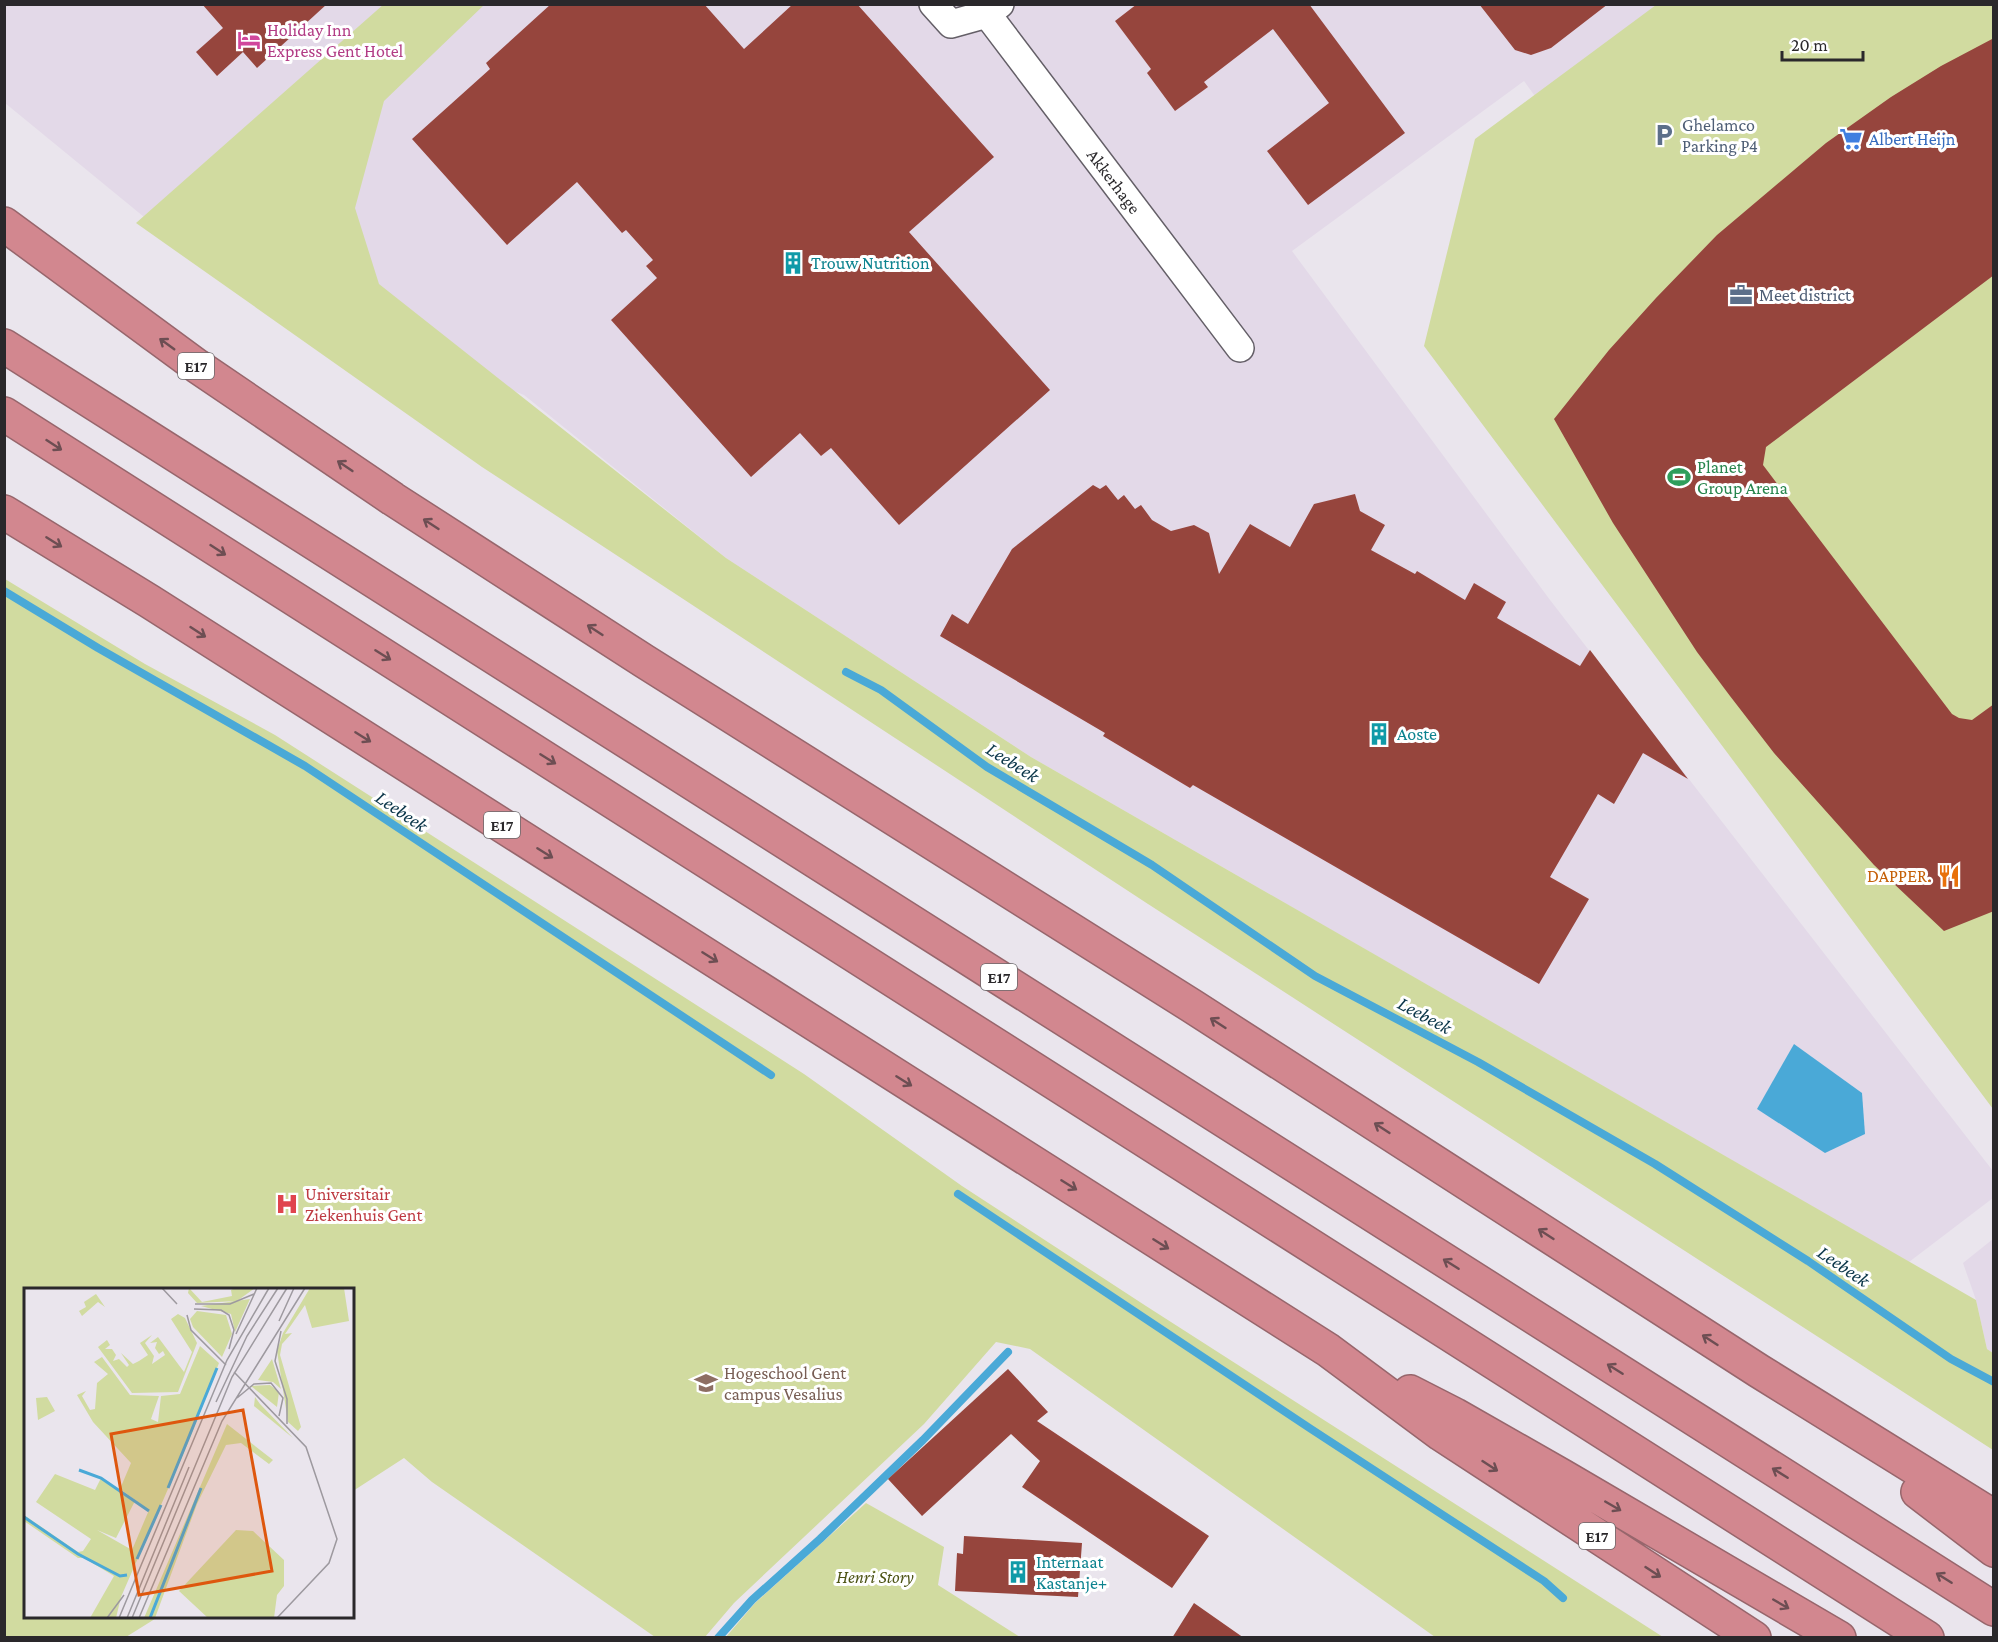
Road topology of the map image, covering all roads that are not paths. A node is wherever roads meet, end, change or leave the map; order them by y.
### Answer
1 (933, 4) edge
2 (994, 9) edge
3 (5, 224) edge
4 (4, 346) edge
5 (1240, 348) dead end
6 (4, 414) edge
7 (4, 512) edge
8 (1328, 1350) junction
9 (1759, 1371) junction
10 (1994, 1517) edge
11 (1994, 1550) edge
12 (1994, 1609) edge
13 (1754, 1638) edge
14 (1839, 1638) edge
15 (1927, 1638) edge

1 - 2 street, Akkerhage
2 - 5 street, Akkerhage
9 -> 3 highway, E17
12 -> 4 highway, E17
6 -> 15 highway
7 -> 8 highway, E17
8 -> 13 highway, E17
8 -> 14 highway, E17
9 - 10 highway, E17
9 - 11 highway, E17

